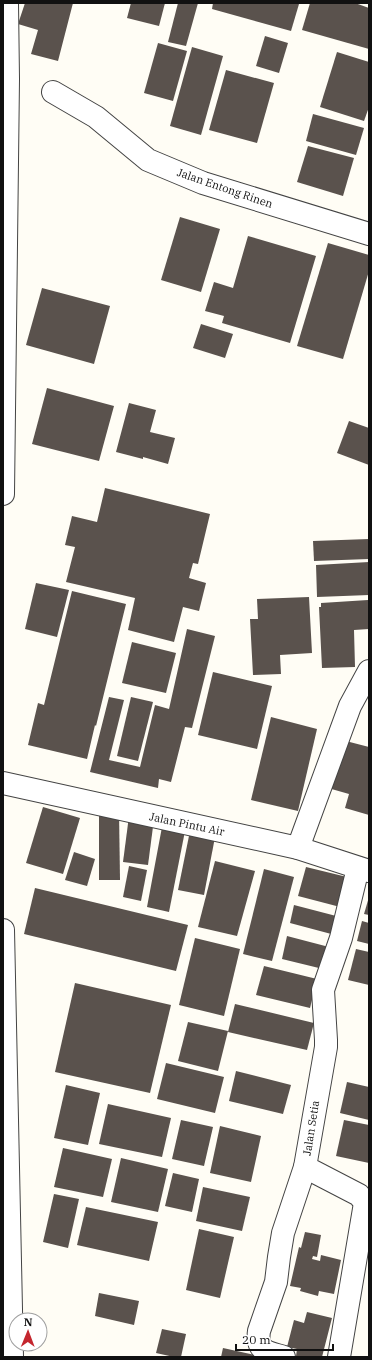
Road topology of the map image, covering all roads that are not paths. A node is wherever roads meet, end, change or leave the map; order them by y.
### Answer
1 (7, 3) edge
2 (53, 92) dead end
3 (369, 234) edge
4 (3, 494) edge
5 (369, 670) edge
6 (3, 783) edge
7 (298, 848) junction
8 (364, 870) edge
9 (3, 930) edge
10 (305, 1167) junction
11 (12, 1357) edge
12 (284, 1357) edge
13 (339, 1357) edge

1 - 4 street
2 - 3 street, Jalan Entong Rinen
5 - 7 street
6 - 7 street, Jalan Pintu Air
7 - 8 street, Jalan Pintu Air
8 - 10 street, Jalan Setia
9 - 11 street
10 - 12 street
10 - 13 street, Jalan Setia

